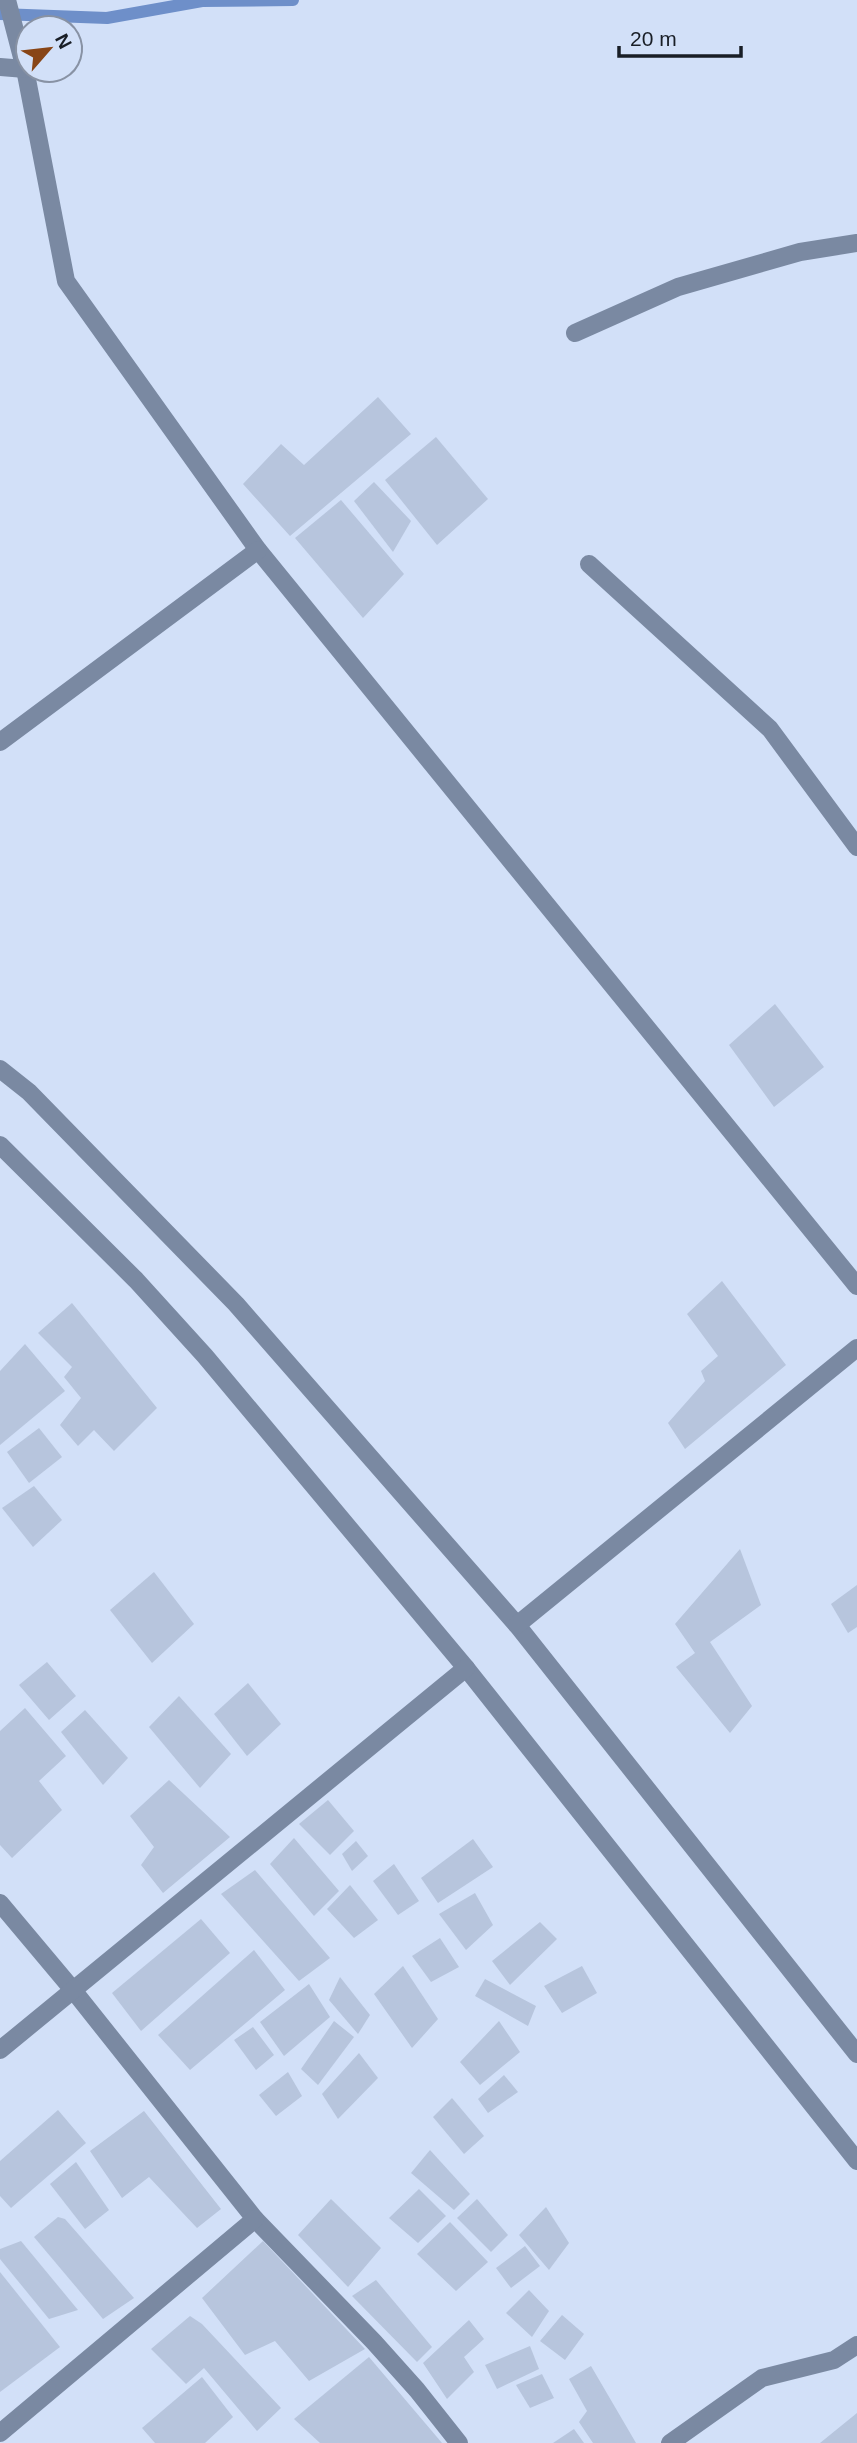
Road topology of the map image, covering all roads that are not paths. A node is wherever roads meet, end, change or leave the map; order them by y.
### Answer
1 (7, 0) edge
2 (14, 29) edge
3 (28, 84) edge
4 (857, 243) edge
5 (575, 333) dead end
6 (258, 550) junction
7 (589, 564) dead end
8 (0, 742) edge
9 (857, 847) edge
10 (0, 1069) edge
11 (0, 1146) edge
12 (857, 1286) edge
13 (857, 1348) edge
14 (517, 1625) junction
15 (466, 1668) junction
16 (0, 1903) edge
17 (73, 1990) junction
18 (0, 2050) edge
19 (857, 2054) edge
20 (857, 2161) edge
21 (255, 2219) junction
22 (857, 2345) edge
23 (0, 2433) edge
24 (459, 2443) edge
25 (670, 2443) edge

1 - 2 street
3 - 6 street
4 - 5 street
6 - 8 street
6 - 12 street
7 - 9 street
10 - 14 street
11 - 15 street
13 - 14 street
14 - 19 street
15 - 17 street
15 - 20 street
16 - 17 street
17 - 18 street
17 - 21 street
21 - 23 street
21 - 24 street
22 - 25 street

